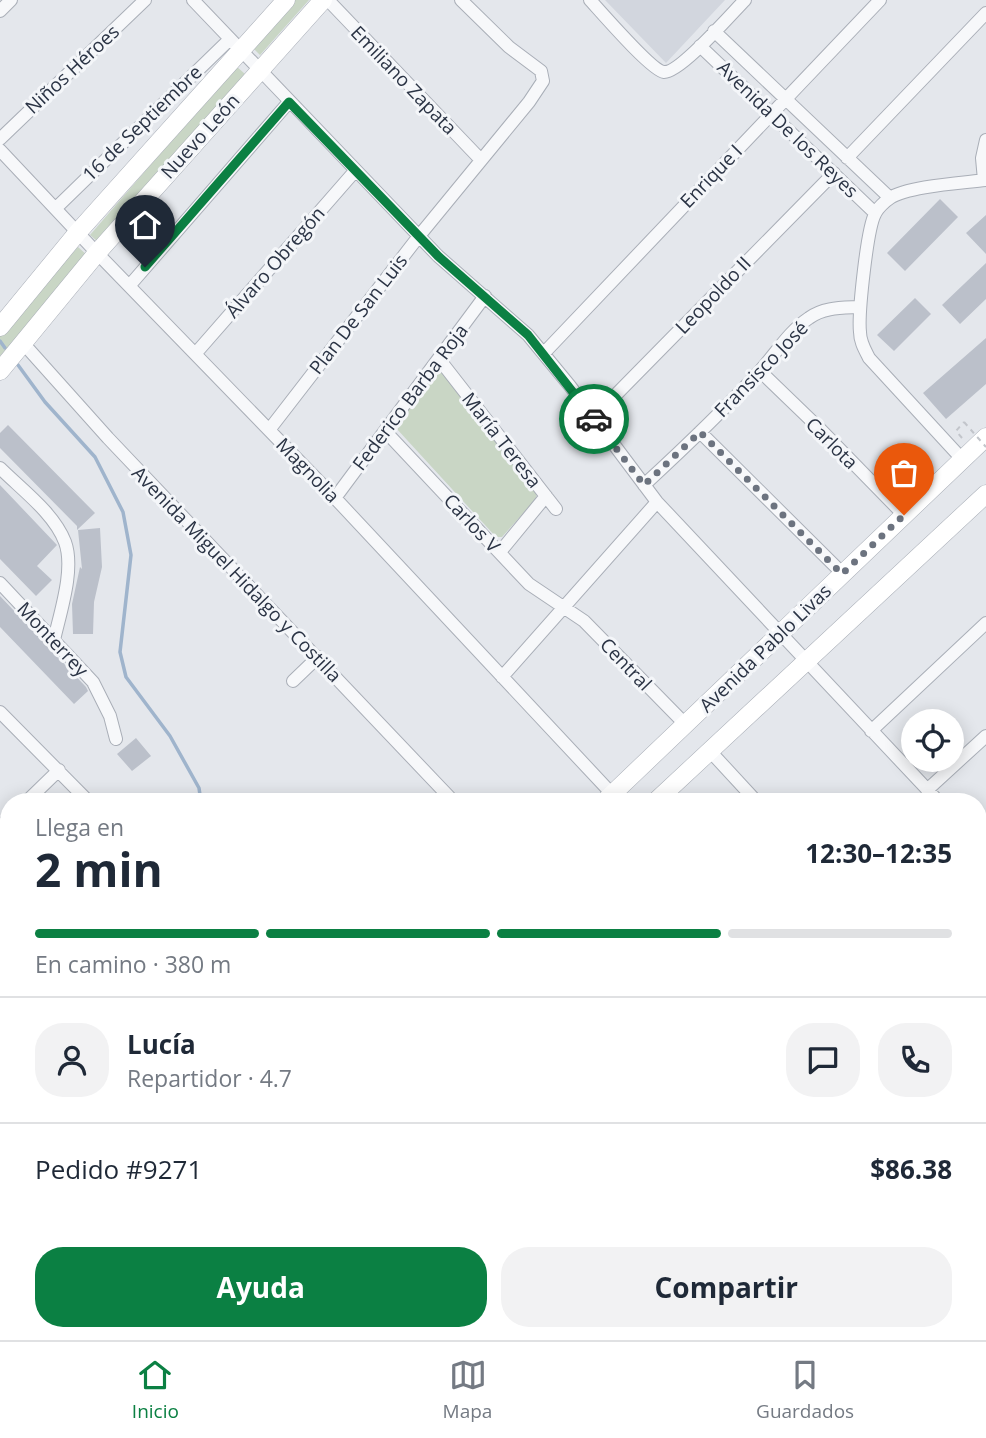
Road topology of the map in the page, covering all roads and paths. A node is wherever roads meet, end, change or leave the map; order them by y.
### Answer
1 (145, 0) edge
2 (193, 0) edge
3 (286, 0) edge
4 (323, 0) edge
5 (328, 0) edge
6 (461, 0) edge
7 (590, 0) edge
8 (745, 0) edge
9 (880, 0) edge
10 (986, 13) edge
11 (715, 31) junction
12 (235, 45) junction
13 (700, 46) junction
14 (259, 70) junction
15 (786, 99) junction
16 (289, 102) junction
17 (772, 113) junction
18 (0, 139) edge
19 (986, 140) edge
20 (0, 150) edge
21 (847, 158) junction
22 (481, 160) junction
23 (355, 171) junction
24 (834, 173) junction
25 (985, 180) edge
26 (890, 198) junction
27 (56, 208) junction
28 (875, 213) junction
29 (78, 232) junction
30 (419, 236) junction
31 (97, 253) junction
32 (130, 285) junction
33 (485, 296) junction
34 (860, 307) junction
35 (0, 327) edge
36 (23, 343) junction
37 (196, 353) junction
38 (544, 353) junction
39 (439, 359) junction
40 (0, 371) edge
41 (760, 371) junction
42 (593, 418) junction
43 (268, 430) junction
44 (956, 430) dead end
45 (386, 432) junction
46 (700, 432) junction
47 (986, 437) edge
48 (986, 447) edge
49 (962, 459) junction
50 (2, 473) edge
51 (644, 485) junction
52 (986, 495) edge
53 (546, 496) junction
54 (335, 498) junction
55 (657, 502) junction
56 (556, 509) dead end
57 (904, 515) junction
58 (500, 552) junction
59 (842, 574) junction
60 (0, 583) edge
61 (563, 607) junction
62 (986, 624) edge
63 (779, 634) junction
64 (54, 640) junction
65 (318, 657) junction
66 (806, 663) junction
67 (502, 677) junction
68 (293, 681) dead end
69 (0, 712) edge
70 (685, 724) junction
71 (870, 731) junction
72 (986, 736) edge
73 (116, 739) dead end
74 (709, 750) junction
75 (59, 771) junction
76 (927, 790) junction
77 (36, 793) edge
78 (80, 793) edge
79 (446, 793) edge
80 (604, 793) edge
81 (613, 793) edge
82 (664, 793) edge
83 (749, 793) edge
84 (930, 793) edge

1 - 18 street, Niños Héroes
2 - 12 street
3 - 12 main road, Nuevo León
4 - 14 main road, Nuevo León
5 - 22 street, Emiliano Zapata
6 - 22 street, Plan De San Luis
7 - 13 street
8 - 11 street
9 - 15 street, Enrique I
10 - 21 street
11 - 13 street
11 - 15 street, Avenida De los Reyes
12 - 14 street
12 - 27 street, 16 de Septiembre
12 - 29 main road, Nuevo León
13 - 17 street, Avenida De los Reyes
14 - 16 street
14 - 31 main road, Nuevo León
15 - 17 street, Enrique I
15 - 21 street, Avenida De los Reyes
16 - 23 street
16 - 32 street
17 - 24 street, Avenida De los Reyes
17 - 38 street, Enrique I
19 - 25 street
20 - 27 street, Magnolia
21 - 26 street, Avenida De los Reyes
22 - 30 street, Plan De San Luis
23 - 30 street
23 - 37 street, Álvaro Obregón
24 - 28 street, Avenida De los Reyes
24 - 42 street, Leopoldo II
25 - 26 street, Avenida De los Reyes
26 - 28 street, Avenida De los Reyes
27 - 29 street, Magnolia
28 - 34 street, Avenida De los Reyes
29 - 31 street, Magnolia
29 - 35 main road, Nuevo León
30 - 33 street
30 - 43 street, Plan De San Luis
31 - 32 street, Magnolia
31 - 36 main road, Nuevo León
32 - 37 street, Magnolia
33 - 38 street
33 - 39 street, Federico Barba Roja
34 - 41 street, Fransisco José
34 - 49 street, Avenida De los Reyes
36 - 40 main road, Nuevo León
36 - 65 street, Avenida Miguel Hidalgo y Costilla
37 - 43 street, Magnolia
38 - 42 street
39 - 45 street, Federico Barba Roja
39 - 53 street, María Teresa
41 - 46 street, Fransisco José
41 - 57 street, Carlota
42 - 51 street
43 - 54 street, Magnolia
44 - 48 path, bridge
45 - 54 street, Federico Barba Roja
45 - 58 street, Carlos V
46 - 51 street, Fransisco José
46 - 59 street
47 - 49 main road, Avenida Pablo Livas
49 - 57 main road, Avenida Pablo Livas
50 - 64 street
51 - 55 street
52 - 66 main road, Avenida Pablo Livas
53 - 56 street
53 - 58 street, María Teresa
54 - 67 street, Magnolia
55 - 61 street
55 - 63 street
57 - 59 main road, Avenida Pablo Livas
58 - 61 street, Carlos V
59 - 63 main road, Avenida Pablo Livas
60 - 64 street, Monterrey
61 - 67 street
61 - 70 street, Central
62 - 71 street
63 - 66 street
63 - 70 main road, Avenida Pablo Livas
64 - 73 street, Monterrey
65 - 68 street
65 - 79 street, Avenida Miguel Hidalgo y Costilla
66 - 71 street
66 - 74 main road, Avenida Pablo Livas
67 - 80 street, Magnolia
69 - 75 street
70 - 81 main road, Avenida Pablo Livas
71 - 76 street
72 - 76 street
74 - 82 main road, Avenida Pablo Livas
74 - 83 street
75 - 77 street
75 - 78 street
76 - 84 street

